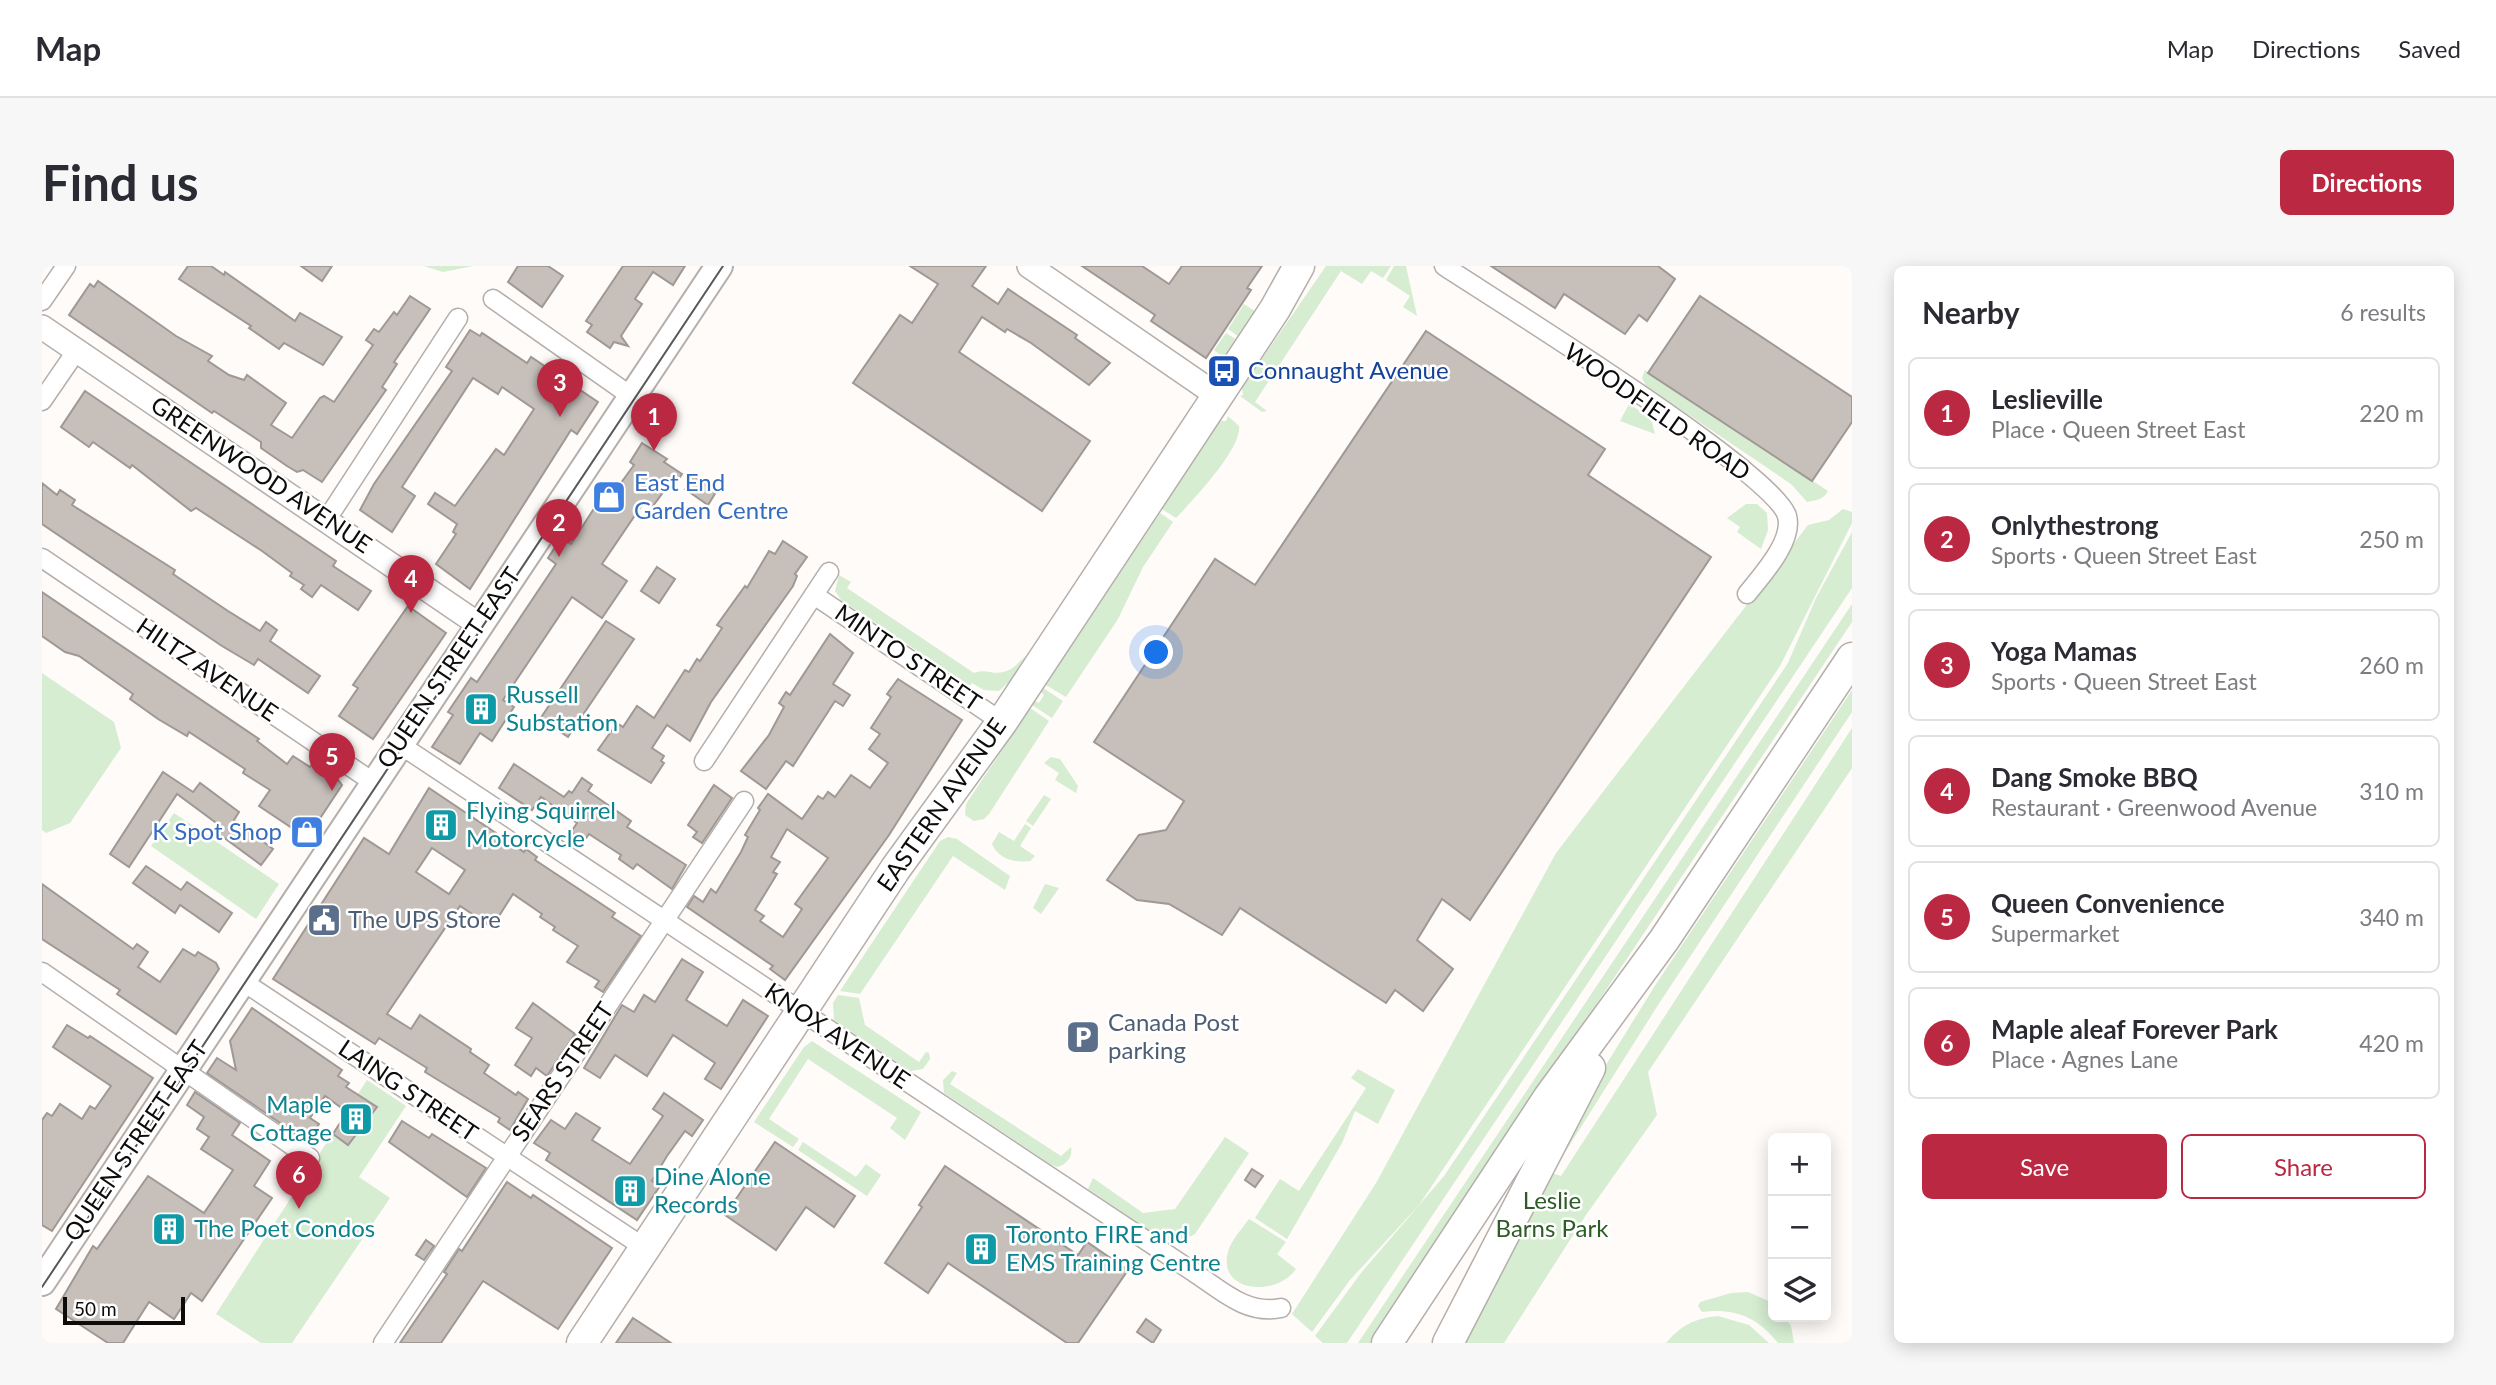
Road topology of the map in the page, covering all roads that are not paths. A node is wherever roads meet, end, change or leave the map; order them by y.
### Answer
1 (66, 266) edge
2 (719, 266) edge
3 (1029, 266) edge
4 (1299, 266) edge
5 (1444, 266) edge
6 (493, 299) dead end
7 (42, 301) edge
8 (458, 318) dead end
9 (42, 327) edge
10 (76, 350) junction
11 (1218, 396) junction
12 (631, 397) junction
13 (42, 401) edge
14 (327, 519) junction
15 (42, 558) edge
16 (829, 572) dead end
17 (1746, 594) dead end
18 (814, 595) junction
19 (478, 624) junction
20 (1852, 658) edge
21 (1002, 722) junction
22 (398, 744) junction
23 (704, 761) dead end
24 (373, 782) junction
25 (744, 801) dead end
26 (666, 920) junction
27 (1664, 940) junction
28 (42, 972) edge
29 (242, 981) junction
30 (801, 1012) junction
31 (183, 1069) junction
32 (506, 1157) junction
33 (310, 1158) dead end
34 (645, 1248) junction
35 (46, 1265) edge
36 (1280, 1308) dead end
37 (383, 1343) edge
38 (582, 1343) edge
39 (1387, 1343) edge
40 (1448, 1343) edge

1 - 7 street
2 - 12 main road, QUEEN STREET EAST
3 - 11 street
4 - 11 main road, EASTERN AVENUE
5 - 17 street, WOODFIELD ROAD
6 - 12 street
8 - 14 street
9 - 10 street, GREENWOOD AVENUE
10 - 13 street
10 - 14 street, GREENWOOD AVENUE
11 - 21 main road, EASTERN AVENUE
12 - 19 main road, QUEEN STREET EAST
14 - 19 street, GREENWOOD AVENUE
15 - 24 street, HILTZ AVENUE
16 - 18 street, MINTO STREET
18 - 21 street, MINTO STREET
18 - 23 street, MINTO STREET
19 - 22 main road, QUEEN STREET EAST
20 - 27 main road
21 - 30 main road, EASTERN AVENUE
22 - 24 main road, QUEEN STREET EAST
22 - 26 street, KNOX AVENUE
24 - 29 main road, QUEEN STREET EAST
25 - 26 street, SEARS STREET
26 - 30 street, KNOX AVENUE
26 - 32 street, SEARS STREET
27 - 39 main road
27 - 40 main road
28 - 31 street
29 - 31 main road, QUEEN STREET EAST
29 - 32 street, LAING STREET
30 - 34 main road, EASTERN AVENUE
30 - 36 street, KNOX AVENUE
31 - 33 street
31 - 35 main road, QUEEN STREET EAST
32 - 34 street, LAING STREET
32 - 37 street, SEARS STREET
34 - 38 main road, EASTERN AVENUE

